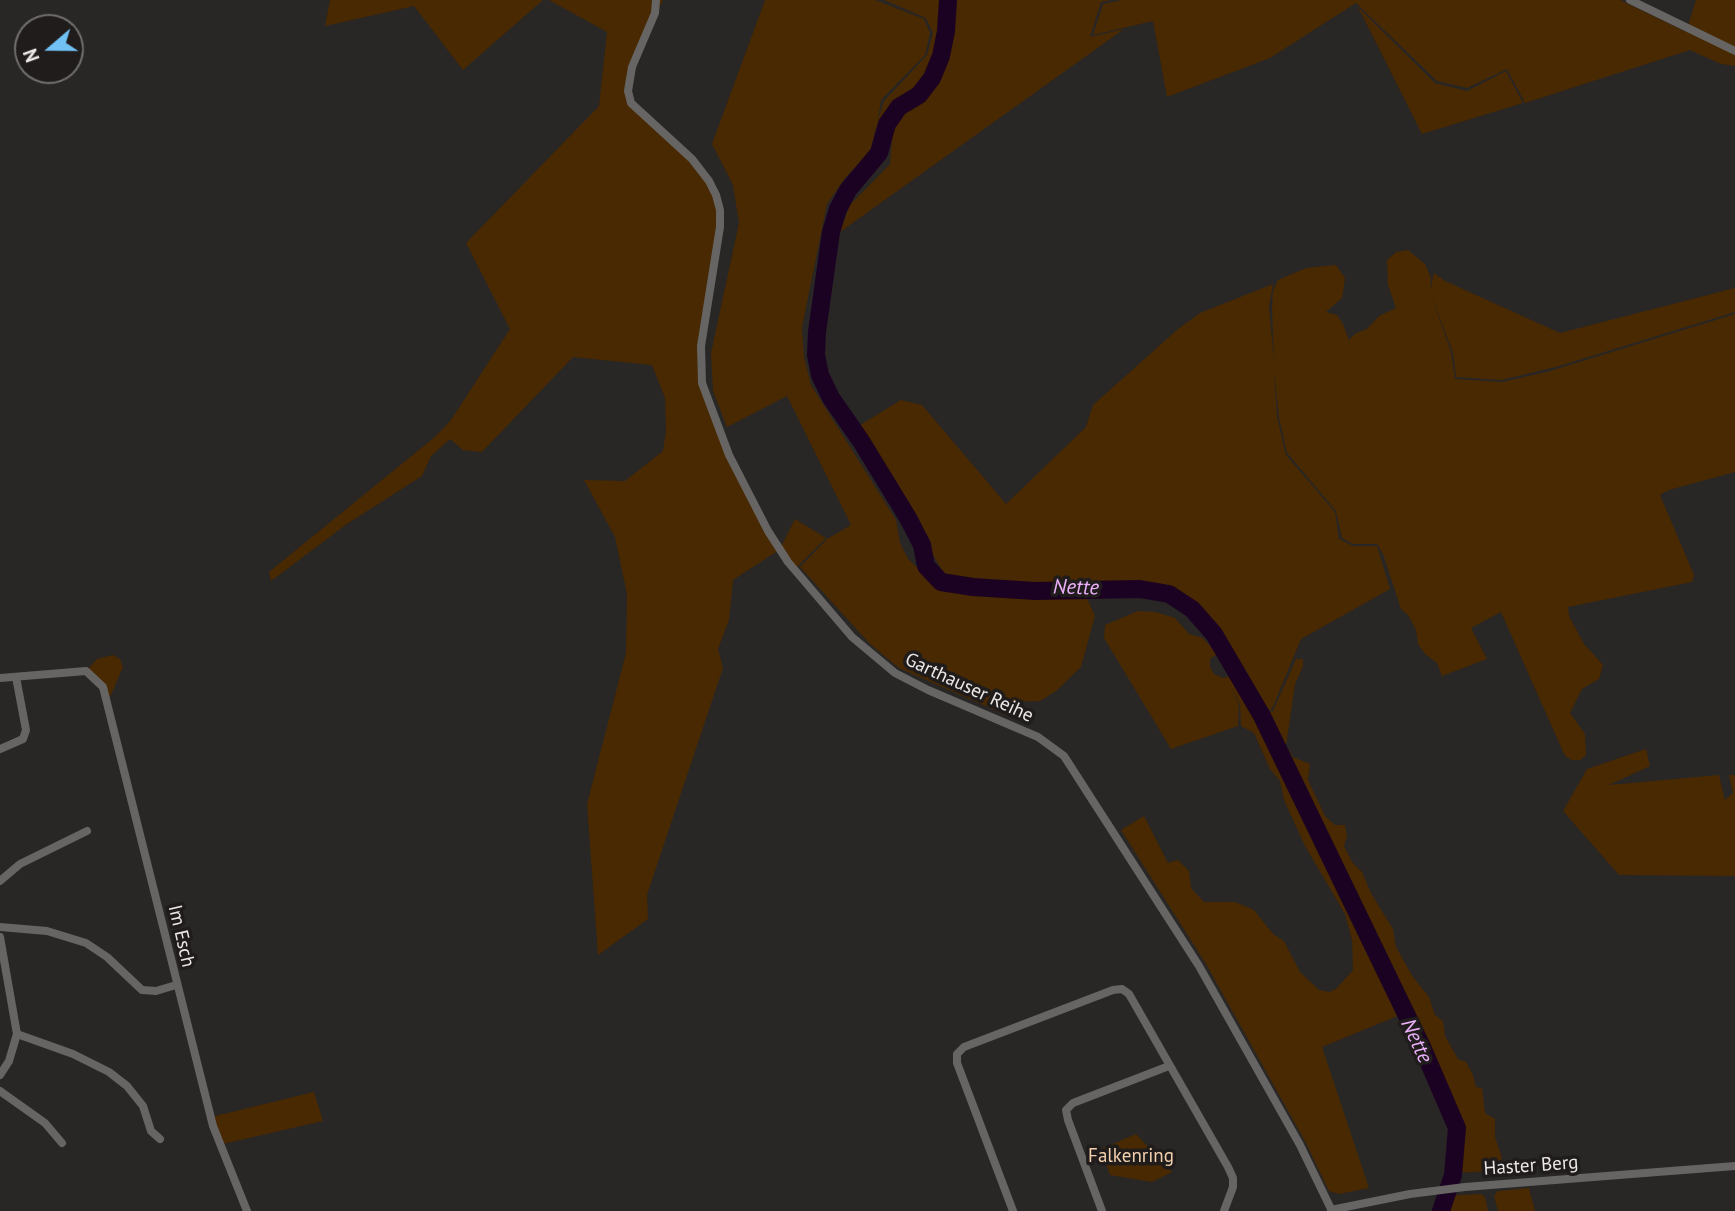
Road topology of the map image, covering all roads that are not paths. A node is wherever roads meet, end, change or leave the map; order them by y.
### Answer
1 (656, 0) edge
2 (1630, 0) edge
3 (1735, 51) edge
4 (16, 677) junction
5 (0, 678) edge
6 (0, 749) edge
7 (87, 831) dead end
8 (0, 881) edge
9 (0, 927) edge
10 (0, 937) edge
11 (176, 985) junction
12 (17, 1034) junction
13 (1169, 1066) junction
14 (0, 1075) edge
15 (0, 1091) edge
16 (160, 1139) dead end
17 (62, 1143) dead end
18 (1735, 1166) edge
19 (1331, 1210) edge
20 (247, 1211) edge
21 (1013, 1211) edge
22 (1102, 1211) edge
23 (1224, 1211) edge

1 - 19 street, Garthauser Reihe
2 - 3 street
4 - 5 street
4 - 6 street
4 - 11 street, Im Esch
7 - 8 street
9 - 11 street
10 - 12 street
11 - 20 street, Im Esch
12 - 14 street
12 - 16 street
13 - 21 street
13 - 22 street
13 - 23 street
15 - 17 street
18 - 19 street, Haster Berg

